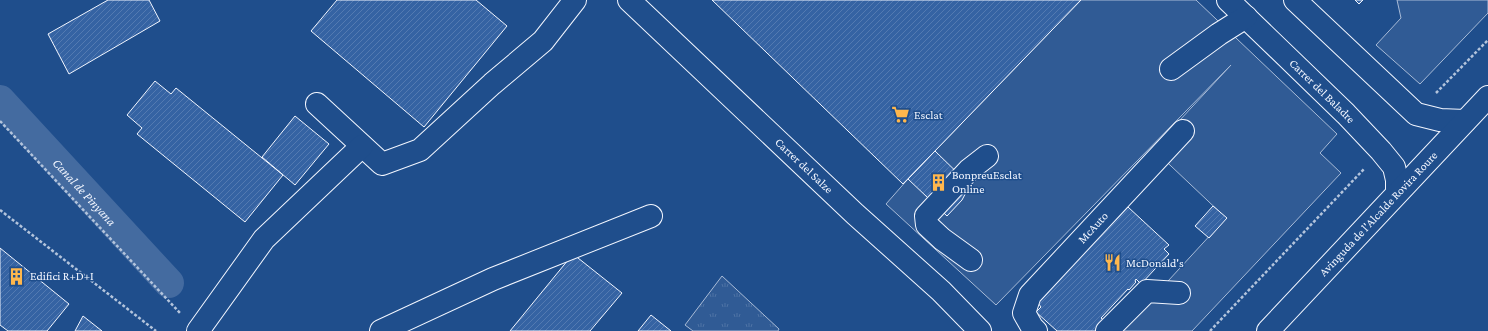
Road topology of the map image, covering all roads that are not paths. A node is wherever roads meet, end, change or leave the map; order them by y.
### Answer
1 (575, 0) edge
2 (629, 0) edge
3 (1228, 0) edge
4 (1295, 0) edge
5 (1246, 17) junction
6 (1171, 70) dead end
7 (1488, 96) edge
8 (317, 104) dead end
9 (1465, 121) junction
10 (1183, 131) dead end
11 (362, 146) junction
12 (987, 156) dead end
13 (1397, 192) junction
14 (651, 216) dead end
15 (971, 260) dead end
16 (1179, 293) dead end
17 (198, 331) edge
18 (382, 331) edge
19 (980, 331) edge
20 (1036, 331) edge
21 (1107, 331) edge
22 (1268, 331) edge

1 - 11 street
2 - 19 street, Carrer del Salze
3 - 5 street, Carrer del Baladre
4 - 9 street
5 - 6 street
5 - 13 street, Carrer del Baladre
7 - 9 street, Avinguda de l'Alcalde Rovira Roure
8 - 11 street
9 - 13 street, Avinguda de l'Alcalde Rovira Roure
10 - 20 street, McAuto
11 - 17 street
12 - 15 street
13 - 22 street, Avinguda de l'Alcalde Rovira Roure
14 - 18 street
16 - 21 street

